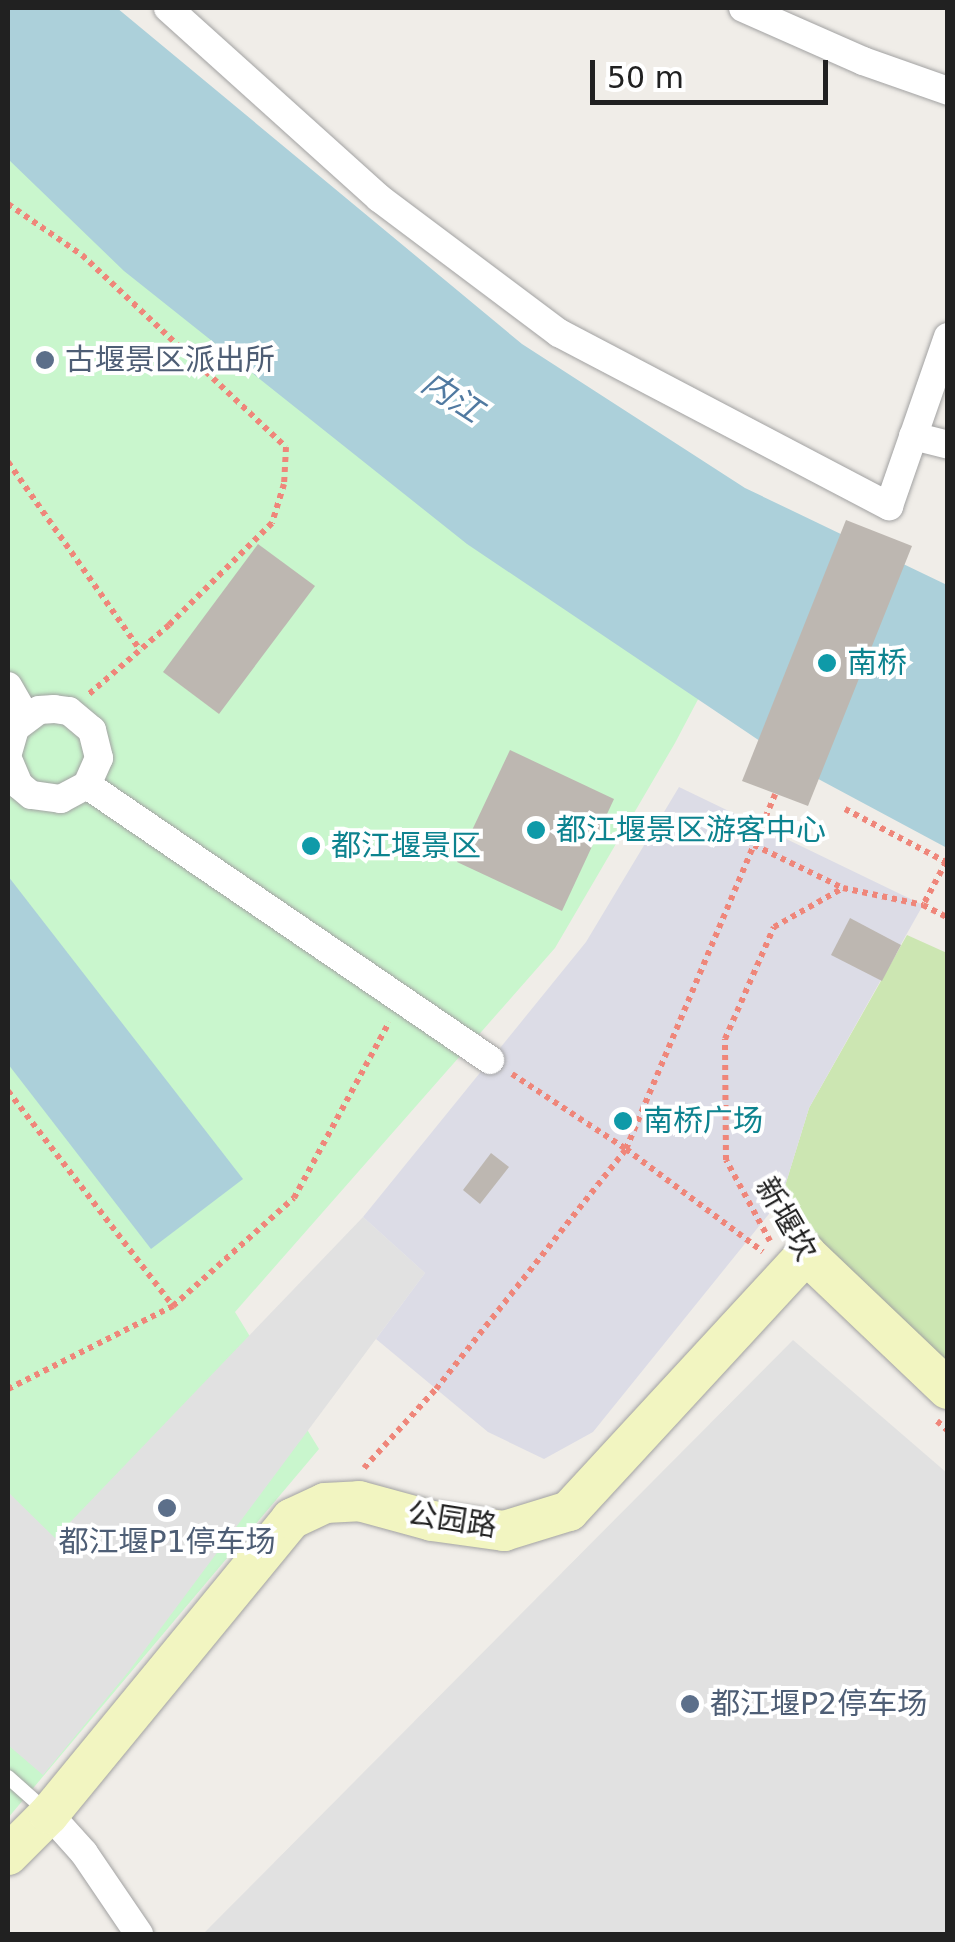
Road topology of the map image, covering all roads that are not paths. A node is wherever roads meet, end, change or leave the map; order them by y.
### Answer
1 (168, 8) edge
2 (743, 8) edge
3 (948, 91) edge
4 (948, 337) edge
5 (914, 436) junction
6 (948, 445) edge
7 (8, 686) edge
8 (26, 718) junction
9 (8, 756) edge
10 (88, 785) junction
11 (490, 1060) road end
12 (941, 1404) edge
13 (8, 1777) edge
14 (50, 1814) junction
15 (8, 1855) edge
16 (139, 1934) edge

1 - 5 street
2 - 3 street
4 - 5 street
5 - 6 street
7 - 8 street
8 - 9 street
8 - 10 street
9 - 10 street
10 - 11 street
12 - 14 street, 公园路
13 - 14 lane
14 - 15 street
14 - 16 street

